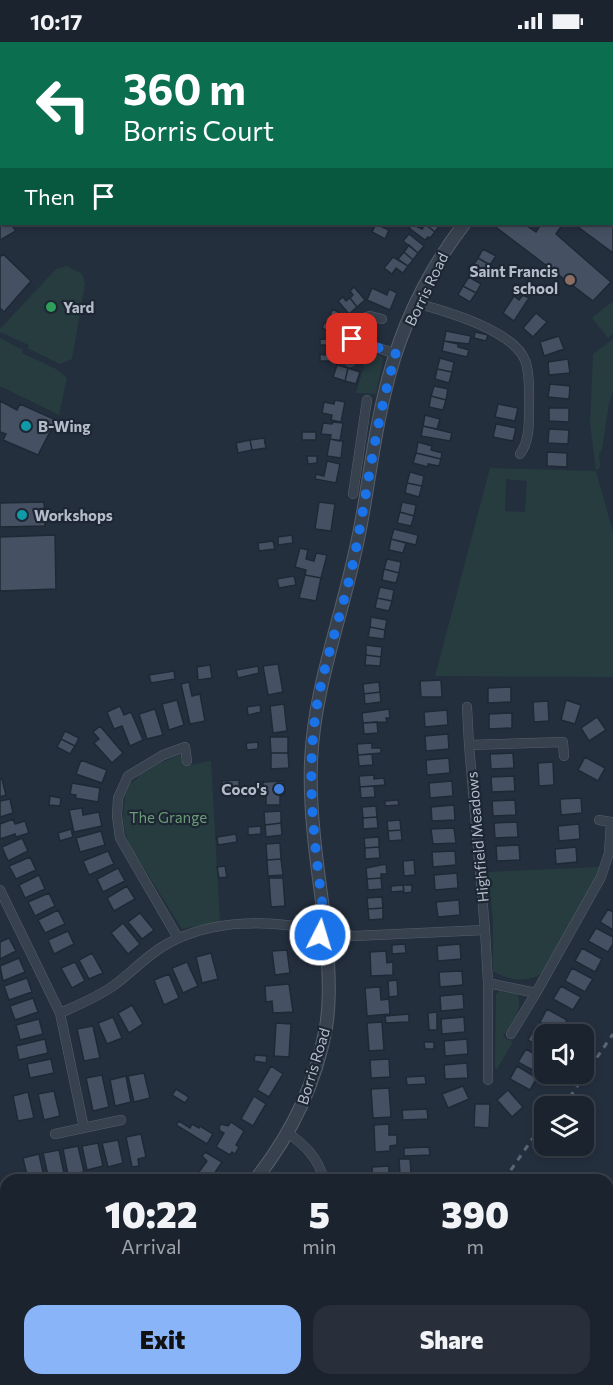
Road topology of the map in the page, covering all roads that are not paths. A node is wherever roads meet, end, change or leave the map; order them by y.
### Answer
1 (463, 225) edge
2 (416, 303) junction
3 (382, 319) dead end
4 (352, 339) junction
5 (396, 354) junction
6 (350, 362) dead end
7 (367, 400) dead end
8 (360, 446) junction
9 (373, 448) junction
10 (520, 454) dead end
11 (353, 494) dead end
12 (467, 707) dead end
13 (469, 745) junction
14 (564, 756) dead end
15 (187, 761) dead end
16 (599, 820) dead end
17 (0, 890) edge
18 (485, 930) junction
19 (326, 932) junction
20 (178, 938) junction
21 (488, 983) junction
22 (536, 993) junction
23 (60, 1013) junction
24 (511, 1034) dead end
25 (488, 1080) dead end
26 (121, 1120) dead end
27 (84, 1128) junction
28 (288, 1133) junction
29 (55, 1134) dead end
30 (259, 1174) edge
31 (322, 1174) edge

1 - 2 street, Borris Road
2 - 5 street, Borris Road
2 - 10 street
3 - 4 street
4 - 5 street
4 - 6 street
5 - 9 street, Borris Road
7 - 8 street
8 - 9 street
8 - 11 street
9 - 19 street, Borris Road
12 - 13 street, Highfield Meadows
13 - 14 street
13 - 18 street, Highfield Meadows
15 - 20 street
16 - 22 street
17 - 23 street
18 - 19 street
18 - 21 street, Highfield Meadows
19 - 20 street
19 - 28 street, Borris Road
20 - 23 street
21 - 22 street
21 - 25 street, Highfield Meadows
22 - 24 street
23 - 27 street
26 - 27 street
27 - 29 street
28 - 30 street, Borris Road
28 - 31 street

